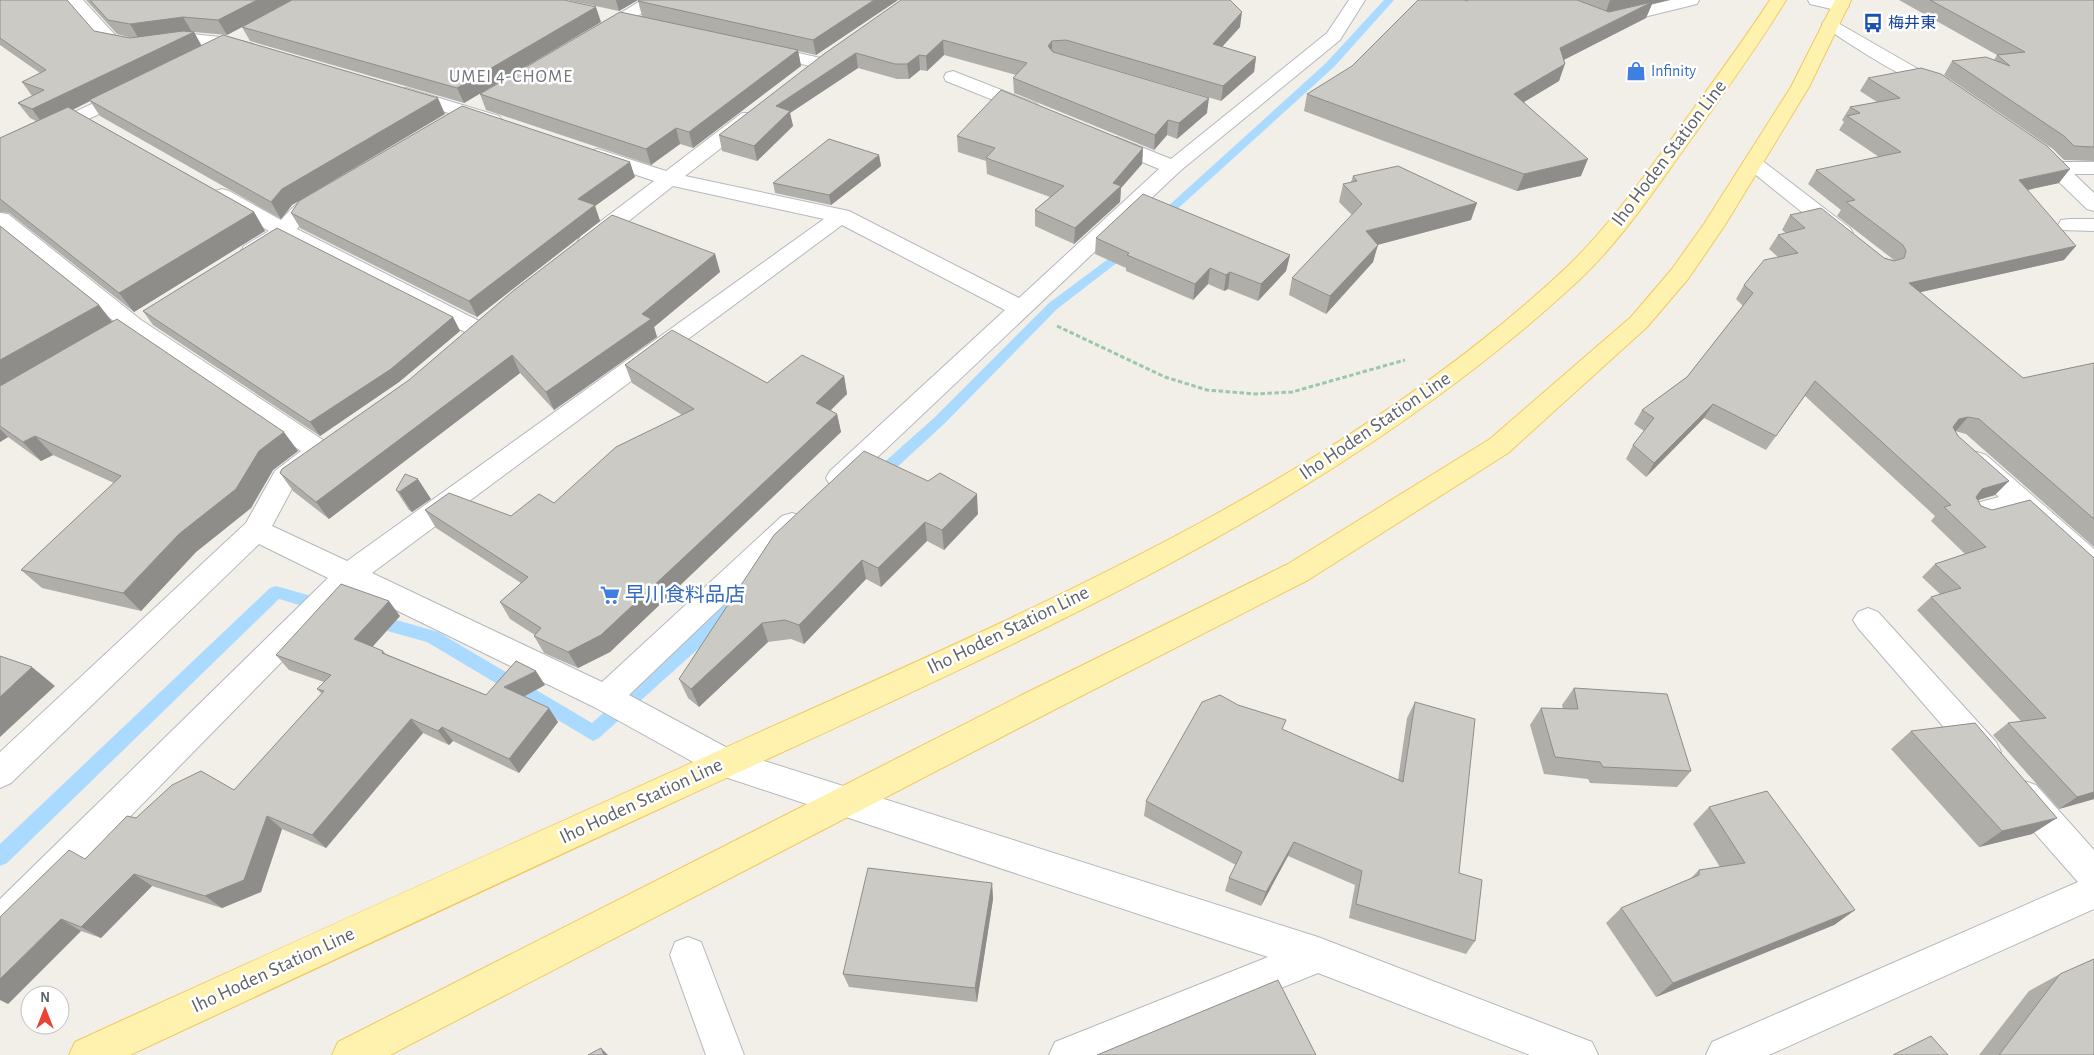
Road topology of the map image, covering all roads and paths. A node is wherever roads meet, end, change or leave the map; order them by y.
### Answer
1 (74, 0) edge
2 (654, 0) edge
3 (1357, 0) edge
4 (1551, 0) edge
5 (1690, 0) edge
6 (1778, 0) edge
7 (1832, 8) edge
8 (597, 13) dead end
9 (624, 19) junction
10 (652, 25) edge
11 (248, 33) edge
12 (230, 43) junction
13 (582, 43) edge
14 (745, 46) edge
15 (268, 54) edge
16 (204, 56) edge
17 (953, 77) dead end
18 (795, 82) edge
19 (143, 86) edge
20 (391, 90) edge
21 (1956, 93) edge
22 (492, 98) edge
23 (764, 106) edge
24 (467, 112) junction
25 (1044, 114) edge
26 (81, 115) junction
27 (443, 127) edge
28 (513, 128) edge
29 (107, 130) edge
30 (1090, 133) edge
31 (2020, 138) edge
32 (577, 149) edge
33 (0, 155) edge
34 (1753, 163) junction
35 (1173, 167) junction
36 (2058, 168) junction
37 (2094, 168) edge
38 (668, 179) junction
39 (345, 184) edge
40 (208, 188) edge
41 (2094, 205) edge
42 (841, 216) junction
43 (0, 219) edge
44 (2069, 225) dead end
45 (2094, 225) edge
46 (284, 231) junction
47 (1861, 248) edge
48 (575, 253) edge
49 (234, 262) edge
50 (1020, 308) junction
51 (1055, 325) dead end
52 (479, 330) edge
53 (1414, 358) dead end
54 (1956, 442) edge
55 (2022, 501) junction
56 (1979, 512) edge
57 (256, 530) junction
58 (2094, 566) edge
59 (349, 575) junction
60 (1868, 620) dead end
61 (605, 698) junction
62 (724, 763) junction
63 (0, 773) edge
64 (847, 802) junction
65 (2094, 875) edge
66 (2094, 892) edge
67 (0, 924) edge
68 (688, 955) dead end
69 (1318, 955) junction
70 (88, 1055) edge
71 (351, 1055) edge
72 (725, 1055) edge
73 (1068, 1055) edge
74 (1579, 1055) edge
75 (1725, 1055) edge

1 - 12 street
2 - 9 street
3 - 35 street
4 - 5 street
6 - 62 main road, Iho Hoden Station Line
7 - 21 street
7 - 34 main road
8 - 9 street
9 - 10 street
9 - 13 street
11 - 12 street
12 - 15 street
12 - 16 street
14 - 18 street
17 - 25 street
19 - 26 street
20 - 24 street
22 - 24 street
23 - 38 street
24 - 27 street
24 - 28 street
26 - 29 street
26 - 33 street
30 - 35 street
31 - 36 street
32 - 38 street
34 - 47 street
34 - 64 main road
35 - 50 street
36 - 37 street
36 - 41 street
38 - 42 street
38 - 48 street
39 - 46 street
40 - 46 street
42 - 50 street
42 - 59 street
43 - 57 street
44 - 45 street
46 - 49 street
46 - 52 street
50 - 61 street
51 - 53 path
54 - 55 street
55 - 56 street
55 - 58 street
57 - 59 street
57 - 63 street
59 - 61 street
59 - 67 street
60 - 65 street
61 - 62 street
62 - 64 street
62 - 70 main road, Iho Hoden Station Line
64 - 69 street
64 - 71 main road
66 - 75 street
68 - 72 street
69 - 73 street
69 - 74 street

